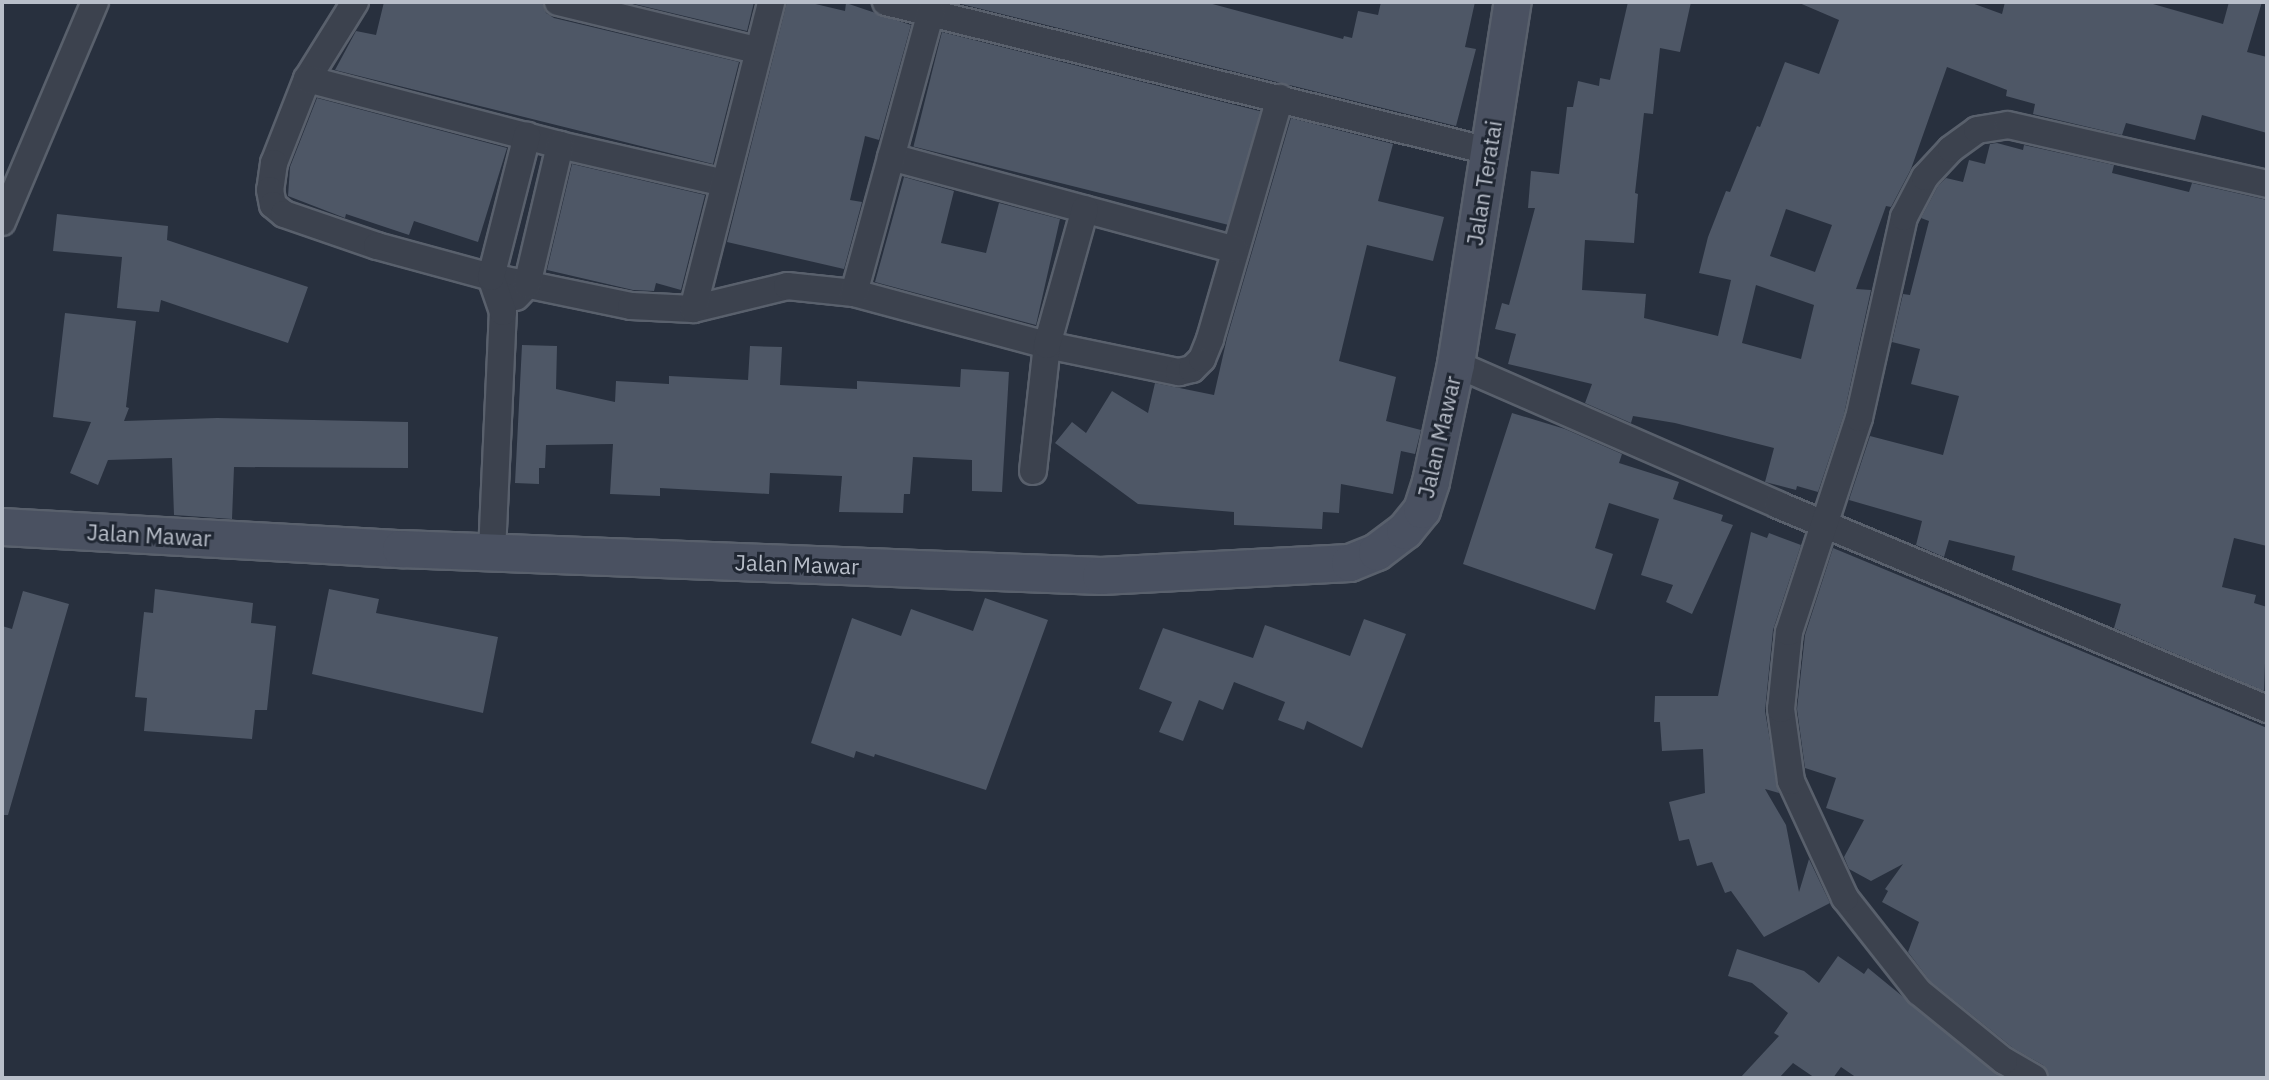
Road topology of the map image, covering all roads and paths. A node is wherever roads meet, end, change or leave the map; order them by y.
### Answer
1 (95, 2) edge
2 (355, 2) edge
3 (558, 2) edge
4 (771, 2) edge
5 (886, 2) edge
6 (1513, 2) edge
7 (931, 11) junction
8 (757, 50) junction
9 (307, 79) junction
10 (1280, 98) junction
11 (527, 136) junction
12 (560, 145) junction
13 (1489, 151) junction
14 (891, 157) junction
15 (724, 183) junction
16 (2267, 184) edge
17 (10, 186) edge
18 (1085, 209) junction
19 (2, 222) edge
20 (1235, 250) junction
21 (491, 277) junction
22 (527, 285) junction
23 (854, 293) junction
24 (693, 309) junction
25 (503, 312) junction
26 (1047, 345) junction
27 (1456, 364) junction
28 (1033, 471) dead end
29 (1827, 525) junction
30 (2, 527) edge
31 (492, 552) junction
32 (2267, 709) edge
33 (2034, 1078) edge

1 - 17 street
2 - 9 street
3 - 8 street
4 - 8 street
5 - 7 street
6 - 13 street, Jalan Teratai
7 - 10 street
7 - 14 street
8 - 15 street
9 - 11 street
9 - 21 street
10 - 13 street
10 - 20 street
11 - 12 street
11 - 21 street
12 - 15 street
12 - 22 street
13 - 27 street, Jalan Teratai
14 - 18 street
14 - 23 street
15 - 24 street
16 - 29 street
17 - 19 street
18 - 20 street
18 - 26 street
20 - 26 street
21 - 22 street
21 - 25 street
22 - 24 street
22 - 25 street
23 - 24 street
23 - 26 street
25 - 31 street
26 - 28 street
27 - 29 street
27 - 31 street, Jalan Mawar
29 - 32 street
29 - 33 street
30 - 31 street, Jalan Mawar

